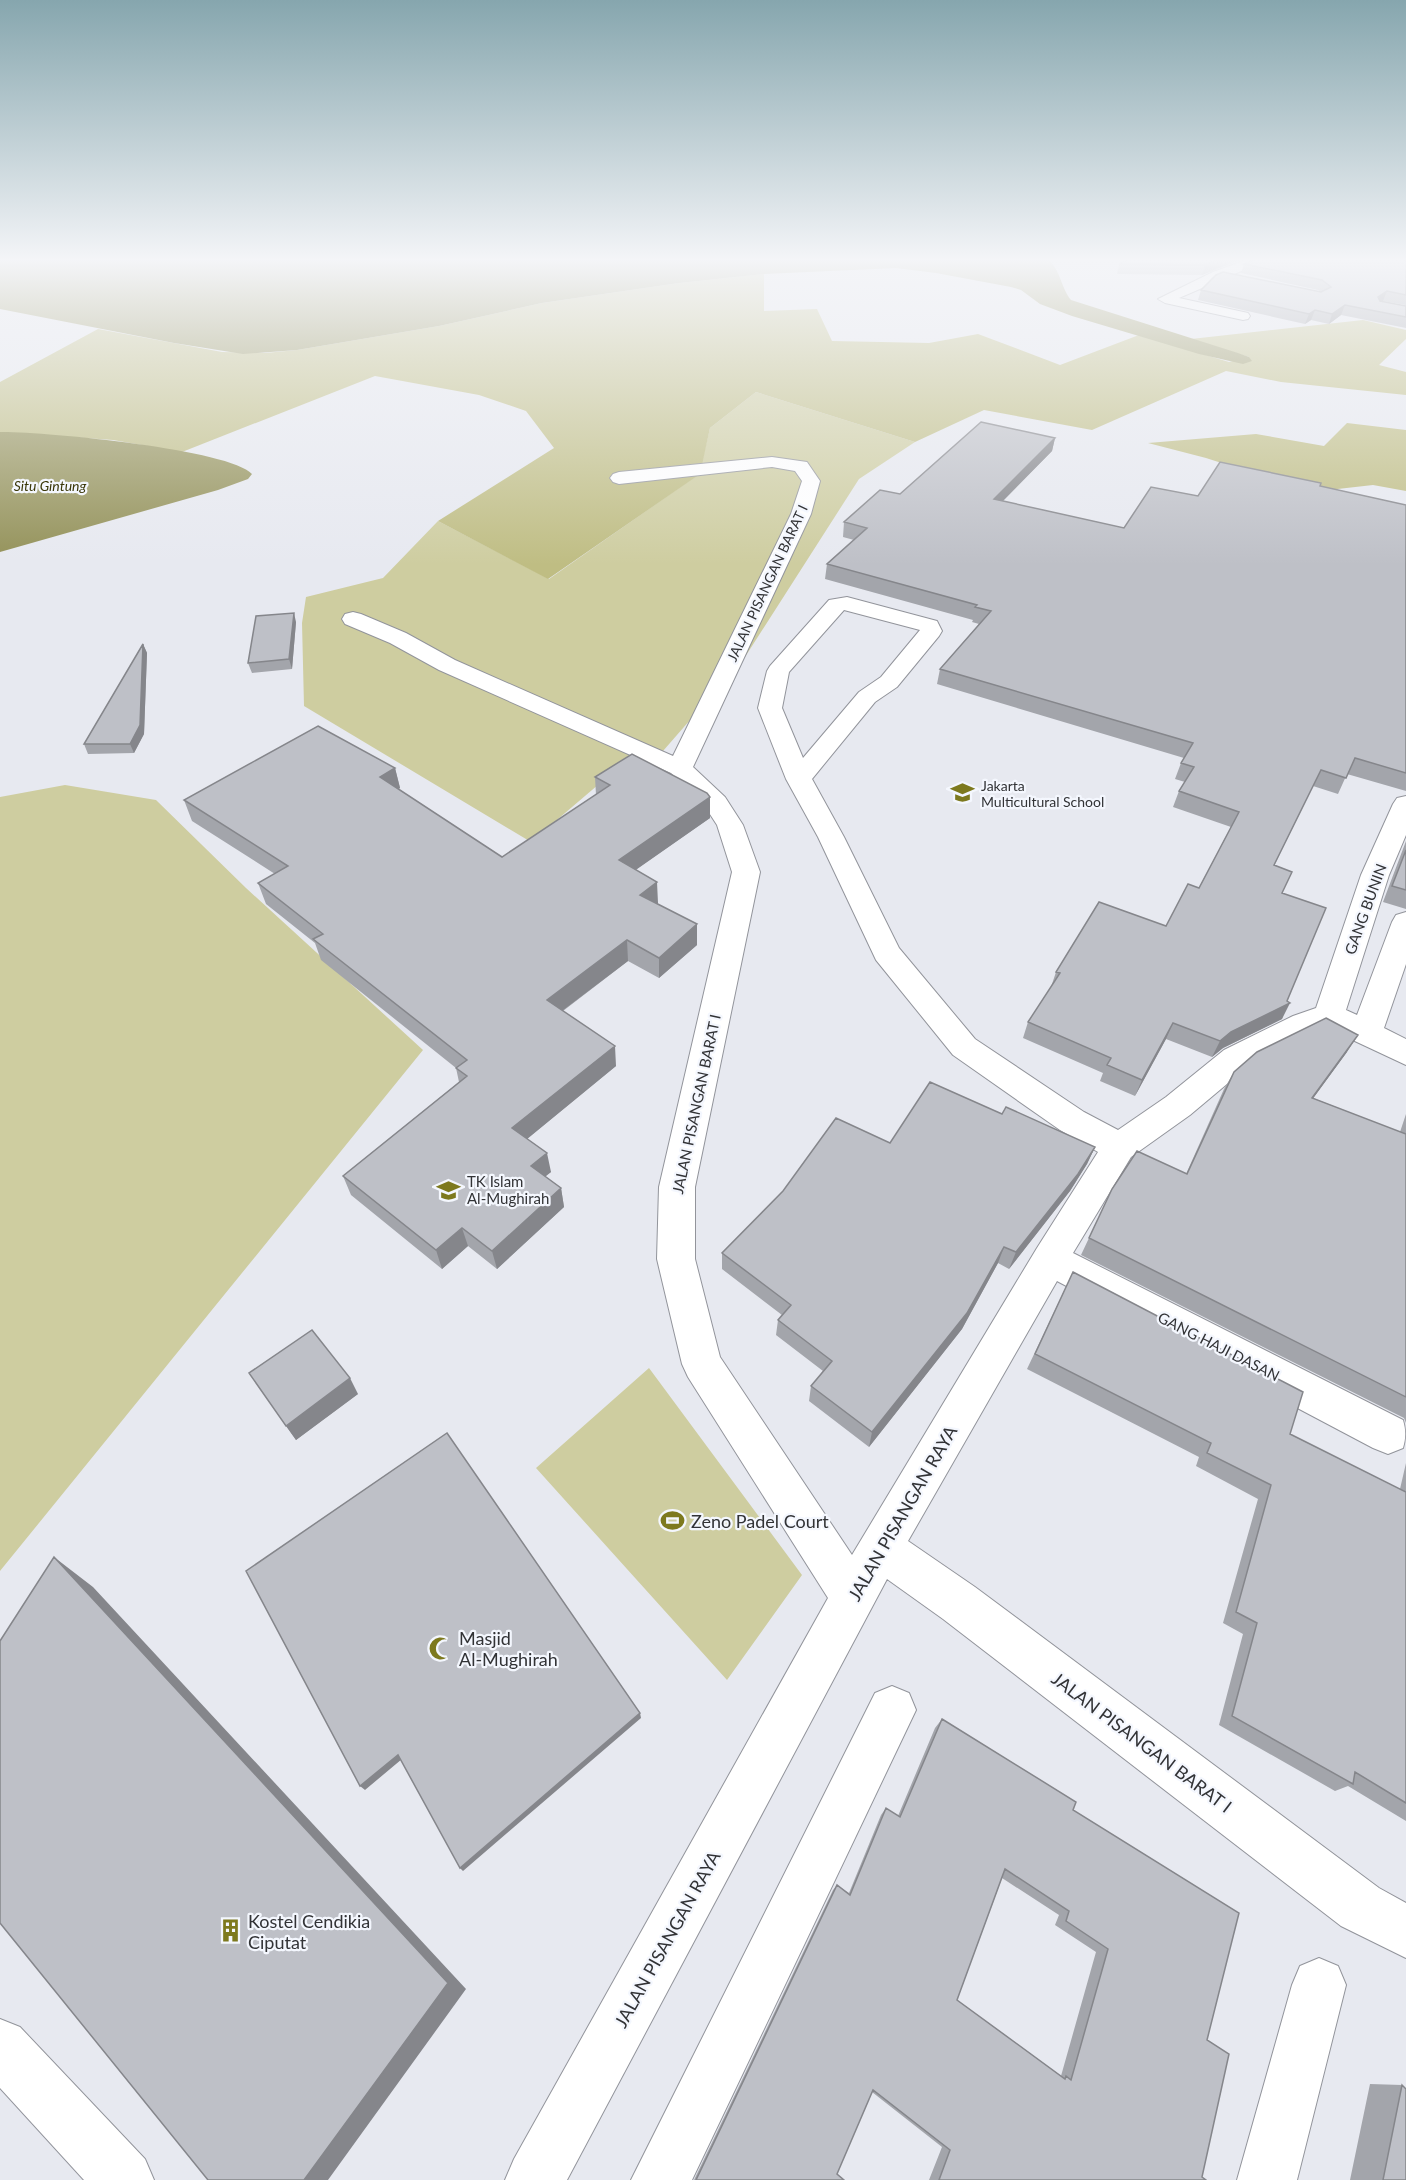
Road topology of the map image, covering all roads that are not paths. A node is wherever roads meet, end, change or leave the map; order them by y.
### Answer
1 (619, 478) dead end
2 (353, 619) dead end
3 (680, 768) junction
4 (798, 779) junction
5 (1406, 804) edge
6 (1406, 922) edge
7 (1347, 1024) junction
8 (1406, 1053) edge
9 (1119, 1147) junction
10 (1050, 1259) junction
11 (1388, 1434) dead end
12 (880, 1548) junction
13 (853, 1598) junction
14 (892, 1710) dead end
15 (1406, 1931) edge
16 (1320, 1985) dead end
17 (0, 2048) edge
18 (124, 2180) edge
19 (535, 2180) edge
20 (662, 2180) edge
21 (1267, 2180) edge

1 - 3 street, JALAN PISANGAN BARAT I
2 - 3 street, JALAN PISANGAN BARAT I
3 - 13 street, JALAN PISANGAN BARAT I
4 - 4 street
4 - 9 street
5 - 7 street, GANG BUNIN
6 - 7 street
7 - 8 street
7 - 9 street, JALAN PISANGAN RAYA
9 - 10 street, JALAN PISANGAN RAYA
10 - 11 street, GANG HAJI DASAN
10 - 12 street, JALAN PISANGAN RAYA
12 - 13 street, JALAN PISANGAN RAYA
12 - 15 street, JALAN PISANGAN BARAT I
13 - 19 street, JALAN PISANGAN RAYA
14 - 20 street
16 - 21 street
17 - 18 street

